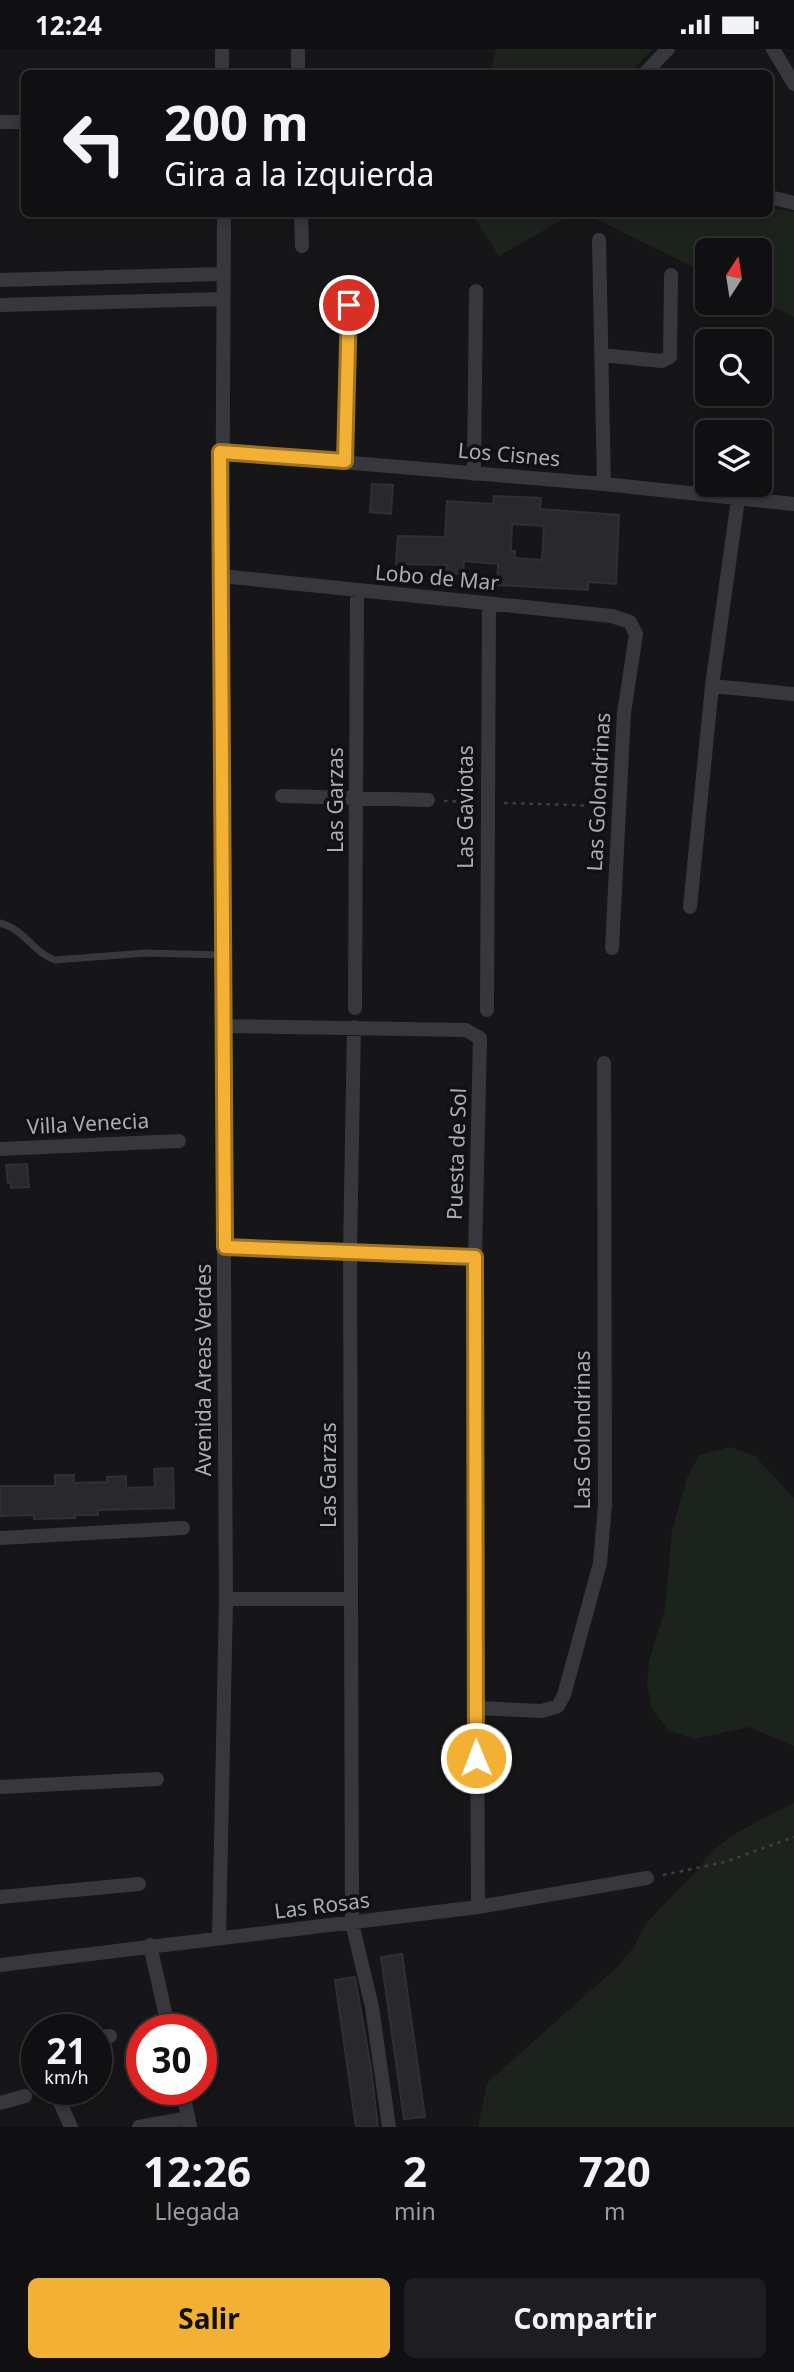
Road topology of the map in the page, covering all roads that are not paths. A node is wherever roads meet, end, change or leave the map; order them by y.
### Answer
1 (222, 49) edge
2 (298, 49) edge
3 (668, 49) edge
4 (773, 49) edge
5 (222, 70) edge
6 (298, 70) edge
7 (648, 70) edge
8 (794, 85) edge
9 (21, 121) edge
10 (0, 122) edge
11 (773, 198) edge
12 (794, 203) edge
13 (224, 217) edge
14 (301, 217) edge
15 (599, 240) dead end
16 (302, 246) dead end
17 (222, 274) junction
18 (671, 275) dead end
19 (0, 280) edge
20 (476, 291) dead end
21 (221, 299) junction
22 (0, 305) edge
23 (349, 305) dead end
24 (601, 355) junction
25 (220, 452) junction
26 (345, 461) junction
27 (474, 474) junction
28 (604, 484) junction
29 (738, 499) junction
30 (794, 504) edge
31 (221, 576) junction
32 (357, 592) junction
33 (489, 604) junction
34 (635, 639) joint
35 (712, 686) junction
36 (794, 694) edge
37 (282, 796) dead end
38 (358, 798) junction
39 (428, 800) road end
40 (690, 907) dead end
41 (0, 923) edge
42 (612, 948) dead end
43 (222, 955) junction
44 (355, 1008) dead end
45 (487, 1010) dead end
46 (223, 1026) junction
47 (354, 1027) junction
48 (604, 1063) dead end
49 (179, 1140) dead end
50 (0, 1149) edge
51 (225, 1247) junction
52 (350, 1252) junction
53 (475, 1257) junction
54 (183, 1528) dead end
55 (0, 1538) edge
56 (226, 1599) junction
57 (350, 1599) junction
58 (475, 1708) junction
59 (156, 1779) dead end
60 (0, 1787) edge
61 (647, 1878) road end
62 (139, 1884) dead end
63 (0, 1897) edge
64 (478, 1907) junction
65 (352, 1923) junction
66 (219, 1938) junction
67 (150, 1945) junction
68 (0, 1965) edge
69 (165, 2014) edge
70 (21, 2097) edge
71 (0, 2103) edge
72 (61, 2105) edge
73 (189, 2122) edge
74 (71, 2127) edge
75 (139, 2127) edge
76 (389, 2127) edge

1 - 5 street
2 - 6 street
3 - 7 street
4 - 8 street
9 - 10 street
11 - 12 street
13 - 17 street, Avenida Areas Verdes
14 - 16 street
15 - 24 street
17 - 19 street
17 - 21 street, Avenida Areas Verdes
18 - 24 street
20 - 27 street
21 - 22 street
21 - 25 street, Avenida Areas Verdes
23 - 26 street
24 - 28 street
25 - 26 street, Los Cisnes
25 - 31 street, Avenida Areas Verdes
26 - 27 street, Los Cisnes
27 - 28 street, Los Cisnes
28 - 29 street, Los Cisnes
29 - 30 street, Los Cisnes
29 - 35 street
31 - 32 street, Lobo de Mar
31 - 43 street, Avenida Areas Verdes
32 - 33 street, Lobo de Mar
32 - 38 street, Las Garzas
33 - 34 street, Lobo de Mar
33 - 45 street, Las Gaviotas
34 - 42 street, Las Golondrinas
35 - 36 street
35 - 40 street
37 - 38 street
38 - 39 street
38 - 44 street, Las Garzas
41 - 43 lane
43 - 46 street, Avenida Areas Verdes
46 - 47 street
46 - 51 street, Avenida Areas Verdes
47 - 52 street, Las Garzas
47 - 53 street, Puesta de Sol
48 - 58 street, Las Golondrinas
49 - 50 street, Villa Venecia
51 - 52 street
51 - 56 street, Avenida Areas Verdes
52 - 53 street
52 - 57 street, Las Garzas
53 - 58 street, Puesta de Sol
54 - 55 street
56 - 57 street
56 - 66 street, Avenida Areas Verdes
57 - 65 street, Las Garzas
58 - 64 street, Puesta de Sol
59 - 60 street
61 - 64 street, Las Rosas
62 - 63 street
64 - 65 street, Las Rosas
65 - 66 street, Las Rosas
65 - 76 street, Las Garzas
66 - 67 street, Las Rosas
67 - 68 street, Las Rosas
67 - 69 street
70 - 71 street
72 - 74 street
73 - 75 street

